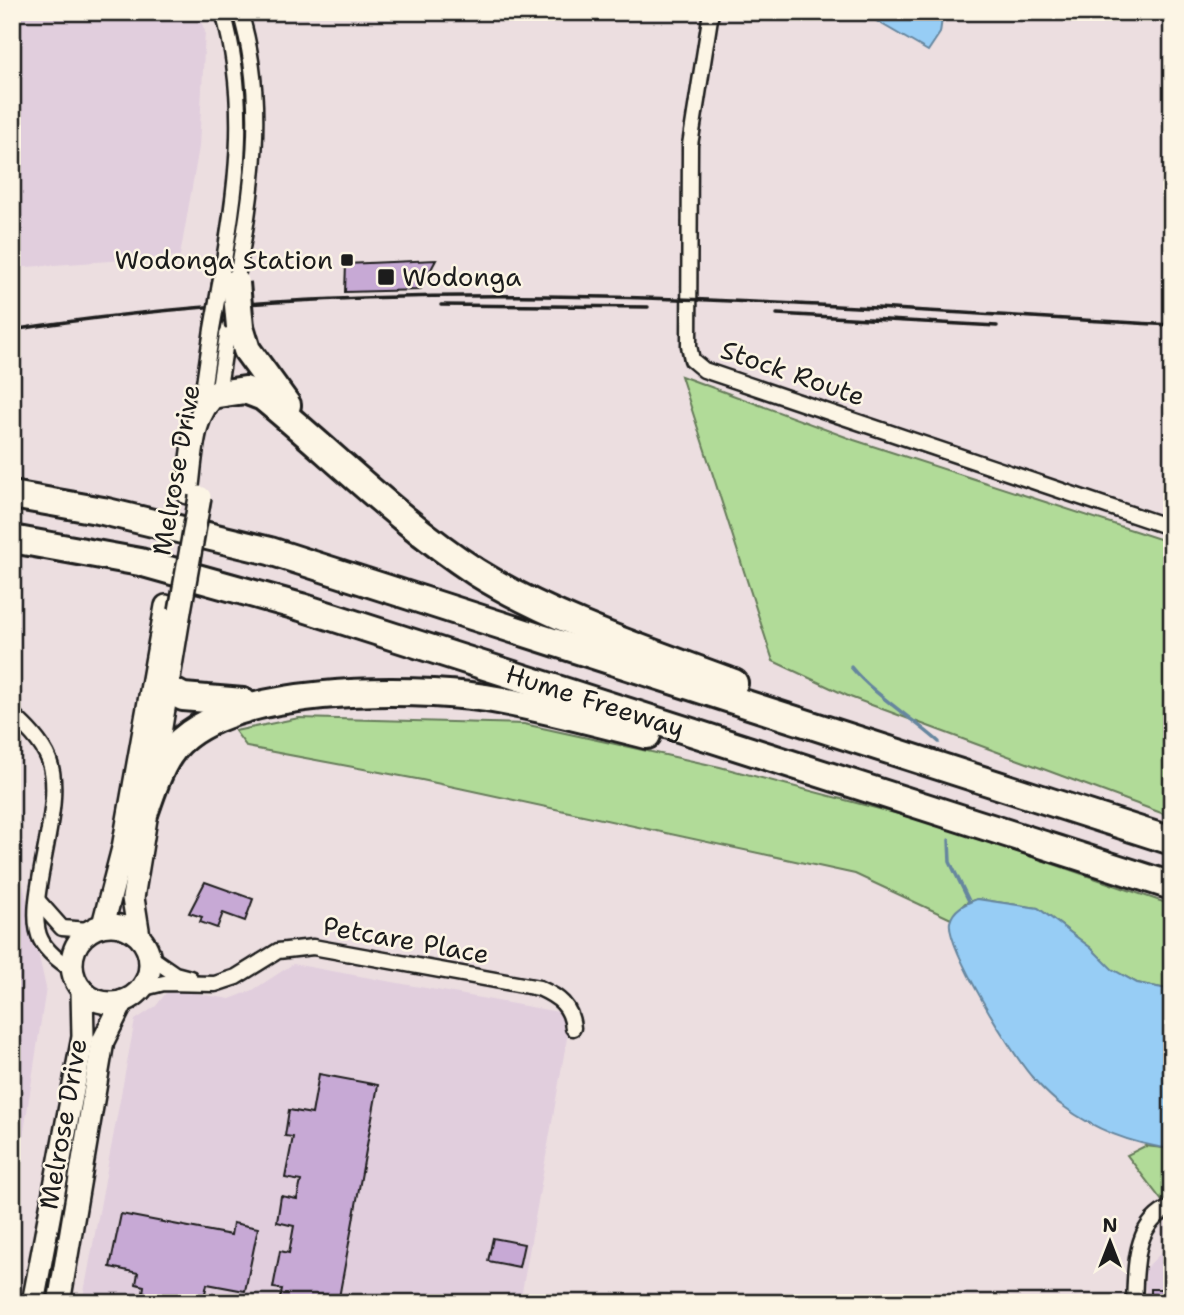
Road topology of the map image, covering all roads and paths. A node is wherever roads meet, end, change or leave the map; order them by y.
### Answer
1 (223, 12) edge
2 (240, 12) edge
3 (711, 12) edge
4 (228, 283) junction
5 (234, 327) junction
6 (218, 394) junction
7 (198, 423) junction
8 (331, 457) junction
9 (12, 495) edge
10 (193, 495) junction
11 (1172, 528) edge
12 (12, 539) edge
13 (173, 609) junction
14 (157, 659) junction
15 (168, 689) junction
16 (266, 703) junction
17 (12, 714) edge
18 (748, 751) junction
19 (1049, 802) junction
20 (144, 814) junction
21 (1172, 841) edge
22 (1172, 886) edge
23 (39, 902) junction
24 (96, 928) junction
25 (139, 936) junction
26 (149, 956) junction
27 (72, 970) junction
28 (215, 984) junction
29 (82, 990) junction
30 (132, 995) junction
31 (573, 1028) dead end
32 (1172, 1207) edge
33 (33, 1303) edge
34 (59, 1303) edge
35 (1134, 1303) edge

1 - 4 street, Melrose Drive
2 - 4 street, Melrose Drive
3 - 11 street, Stock Route
4 - 5 highway, bridge
4 - 7 street, Melrose Drive, bridge
5 - 6 street, Melrose Drive
5 - 8 highway
6 - 7 main road
6 - 8 highway
6 - 10 main road, Melrose Drive
7 - 10 main road, Melrose Drive
8 - 19 highway
9 - 19 highway, Hume Freeway
10 - 13 main road, Melrose Drive, bridge
12 - 18 highway, Hume Freeway
13 - 14 main road, Melrose Drive
13 - 15 main road, Melrose Drive
14 - 15 main road
14 - 24 main road, Melrose Drive
15 - 16 highway
15 - 20 main road, Melrose Drive
16 - 18 highway
16 - 20 highway
17 - 23 street
18 - 22 highway, Hume Freeway
19 - 21 highway, Hume Freeway
20 - 25 main road, Melrose Drive
23 - 24 street
23 - 27 street
24 - 25 main road
24 - 27 main road
25 - 26 main road
26 - 28 street
26 - 30 main road
27 - 29 main road
28 - 30 street, Petcare Place
28 - 31 street, Petcare Place
29 - 30 main road
29 - 33 main road, Melrose Drive
30 - 34 main road, Melrose Drive
32 - 35 street

